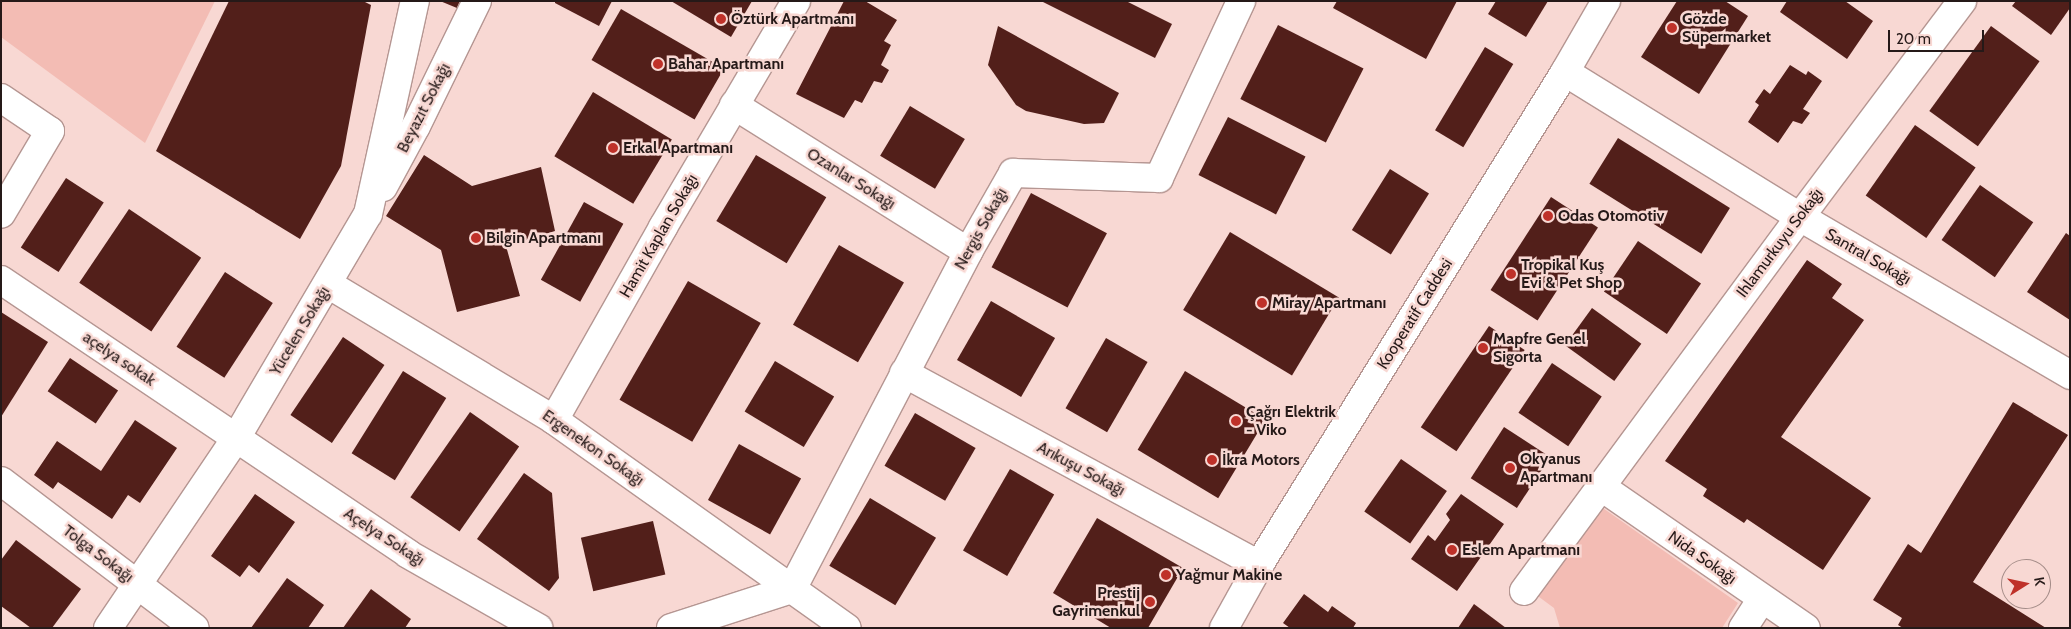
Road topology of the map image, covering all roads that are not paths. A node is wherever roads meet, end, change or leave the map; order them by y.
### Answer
1 (415, 1) edge
2 (478, 1) edge
3 (796, 1) edge
4 (1241, 1) edge
5 (1606, 1) edge
6 (1962, 1) edge
7 (1565, 72) junction
8 (1, 98) edge
9 (734, 105) junction
10 (1, 214) edge
11 (368, 214) junction
12 (1800, 217) junction
13 (968, 252) junction
14 (1, 280) edge
15 (328, 284) junction
16 (904, 373) junction
17 (2070, 375) edge
18 (554, 420) junction
19 (236, 438) junction
20 (1, 481) edge
21 (1600, 486) junction
22 (1259, 565) junction
23 (139, 585) junction
24 (792, 589) junction
25 (1524, 591) dead end
26 (1762, 599) junction
27 (108, 628) edge
28 (195, 628) edge
29 (538, 628) edge
30 (671, 628) edge
31 (847, 628) edge
32 (1224, 628) edge
33 (1743, 628) edge
34 (1806, 628) edge

1 - 11 street, Yücelen Sokağı
2 - 11 street, Beyazıt Sokağı
3 - 9 street, Hamit Kaplan Sokağı
4 - 13 street, Nergis Sokağı
5 - 7 street, Kooperatif Caddesi
6 - 12 street, Ihlamurkuyu Sokağı
7 - 12 street, Santral Sokağı
7 - 22 street, Kooperatif Caddesi
8 - 10 street
9 - 13 street, Ozanlar Sokağı
9 - 18 street, Hamit Kaplan Sokağı
11 - 15 street, Yücelen Sokağı
12 - 17 street, Santral Sokağı
12 - 21 street, Ihlamurkuyu Sokağı
13 - 16 street, Nergis Sokağı
14 - 19 street, açelya sokak
15 - 18 street, Ergenekon Sokağı
15 - 19 street, Yücelen Sokağı
16 - 22 street, Arıkuşu Sokağı
16 - 24 street, Nergis Sokağı
18 - 24 street, Ergenekon Sokağı
19 - 23 street, Yücelen Sokağı
19 - 29 street, Açelya Sokağı
20 - 23 street, Tolga Sokağı
21 - 25 street, Ihlamurkuyu Sokağı
21 - 26 street, Nida Sokağı
22 - 32 street, Kooperatif Caddesi
23 - 27 street, Yücelen Sokağı
23 - 28 street, Tolga Sokağı
24 - 30 street
24 - 31 street, Ergenekon Sokağı
26 - 33 street
26 - 34 street, Nida Sokağı

